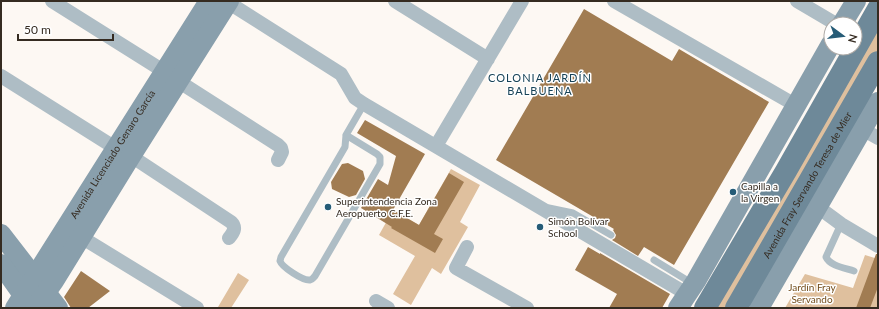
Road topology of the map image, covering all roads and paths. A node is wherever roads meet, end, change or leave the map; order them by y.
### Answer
1 (52, 1) edge
2 (223, 1) edge
3 (395, 1) edge
4 (522, 1) edge
5 (614, 1) edge
6 (797, 1) edge
7 (856, 1) edge
8 (878, 9) edge
9 (823, 16) edge
10 (847, 16) edge
11 (824, 56) edge
12 (488, 59) junction
13 (878, 62) edge
14 (1, 76) edge
15 (171, 76) junction
16 (878, 102) edge
17 (364, 104) junction
18 (797, 106) junction
19 (870, 134) edge
20 (346, 135) junction
21 (436, 146) junction
22 (124, 152) junction
23 (278, 160) dead end
24 (786, 171) junction
25 (537, 205) junction
26 (818, 207) junction
27 (841, 224) junction
28 (1, 234) edge
29 (611, 235) dead end
30 (81, 237) junction
31 (229, 238) dead end
32 (878, 246) edge
33 (467, 247) dead end
34 (654, 260) dead end
35 (1, 264) edge
36 (854, 271) dead end
37 (34, 278) junction
38 (687, 298) edge
39 (376, 300) dead end
40 (35, 303) edge
41 (197, 308) edge
42 (388, 308) edge
43 (526, 308) edge
44 (705, 308) edge
45 (736, 308) edge
46 (759, 308) edge

1 - 15 street
2 - 15 street, Avenida Licenciado Genaro García
2 - 17 street
3 - 12 street
4 - 12 street
5 - 18 street
6 - 9 street
7 - 10 street
8 - 24 main road
11 - 18 street
12 - 21 street
13 - 45 main road, Avenida Fray Servando Teresa de Mier
14 - 22 street
15 - 22 street, Avenida Licenciado Genaro García
15 - 23 street
16 - 19 street, Avenida Fray Servando Teresa de Mier
17 - 20 lane
17 - 21 street
18 - 38 street
19 - 26 street, Avenida Fray Servando Teresa de Mier
20 - 20 lane
21 - 25 street
22 - 30 street, Avenida Licenciado Genaro García
22 - 31 street
22 - 37 street, Avenida Licenciado Genaro García
24 - 38 main road
24 - 44 main road
25 - 29 lane
25 - 38 street
26 - 27 street
26 - 46 street, Avenida Fray Servando Teresa de Mier
27 - 32 street
27 - 36 lane
28 - 37 street
30 - 40 street, Avenida Licenciado Genaro García
30 - 41 street
33 - 43 street
34 - 38 lane
35 - 40 street
37 - 40 street, Avenida Licenciado Genaro García
39 - 42 street

